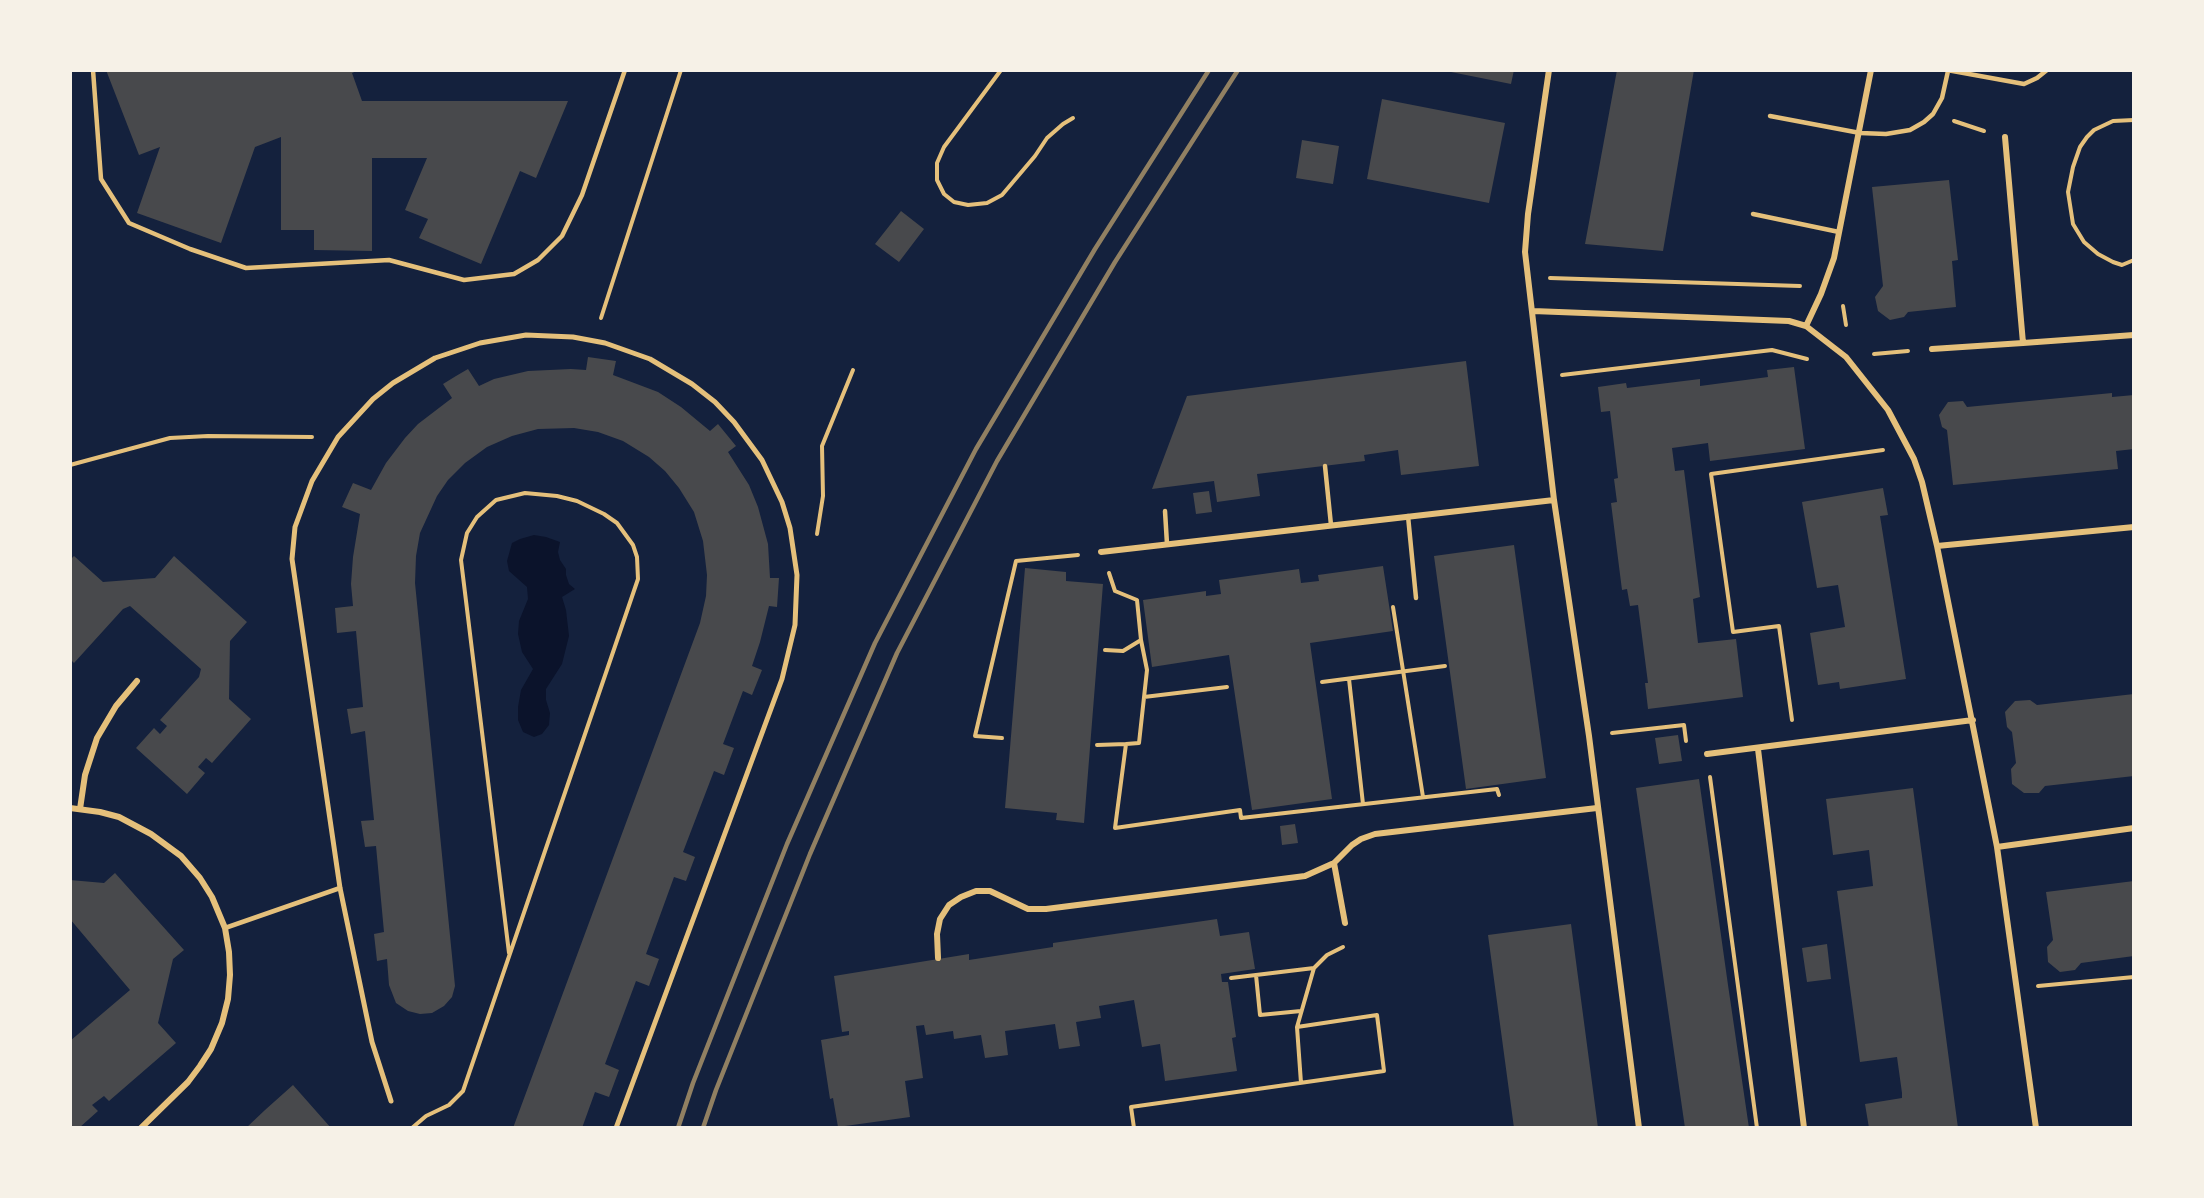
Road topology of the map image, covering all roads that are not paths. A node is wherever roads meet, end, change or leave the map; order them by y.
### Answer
1 (93, 70) edge
2 (625, 70) edge
3 (1549, 70) edge
4 (1871, 70) edge
5 (2047, 70) edge
6 (1948, 71) edge
7 (1770, 116) dead end
8 (1860, 133) junction
9 (2005, 137) road end
10 (1753, 214) dead end
11 (1839, 232) junction
12 (1533, 311) junction
13 (1806, 326) junction
14 (2133, 335) edge
15 (2023, 343) junction
16 (1932, 349) road end
17 (1325, 466) dead end
18 (1554, 500) junction
19 (1165, 511) dead end
20 (1408, 516) junction
21 (1331, 525) junction
22 (2133, 527) edge
23 (1167, 544) junction
24 (1937, 546) junction
25 (1101, 552) road end
26 (1416, 598) dead end
27 (137, 681) dead end
28 (1973, 720) junction
29 (1758, 749) junction
30 (1707, 754) road end
31 (70, 808) edge
32 (1597, 808) junction
33 (80, 809) junction
34 (2133, 828) edge
35 (1997, 847) junction
36 (1334, 863) junction
37 (340, 888) junction
38 (1345, 923) road end
39 (225, 927) junction
40 (938, 958) dead end
41 (391, 1101) dead end
42 (141, 1128) edge
43 (616, 1128) edge
44 (1639, 1128) edge
45 (1804, 1128) edge
46 (2036, 1128) edge

1 - 2 lane
3 - 12 street
4 - 8 street
5 - 6 lane
6 - 8 lane
7 - 8 lane
8 - 11 street
9 - 15 street
10 - 11 lane
11 - 13 street
12 - 13 street
12 - 18 street
13 - 24 street
14 - 15 street
15 - 16 street
17 - 21 lane
18 - 20 street
18 - 32 street
19 - 23 lane
20 - 21 street
20 - 26 lane
21 - 23 street
22 - 24 street
23 - 25 street
24 - 28 street
27 - 33 street
28 - 29 street
28 - 35 street
29 - 30 street
29 - 45 street
31 - 33 street
32 - 36 street
32 - 44 street
33 - 39 street
34 - 35 street
35 - 46 street
36 - 38 street
36 - 40 street
37 - 39 lane
37 - 41 street
37 - 43 street
39 - 42 street

